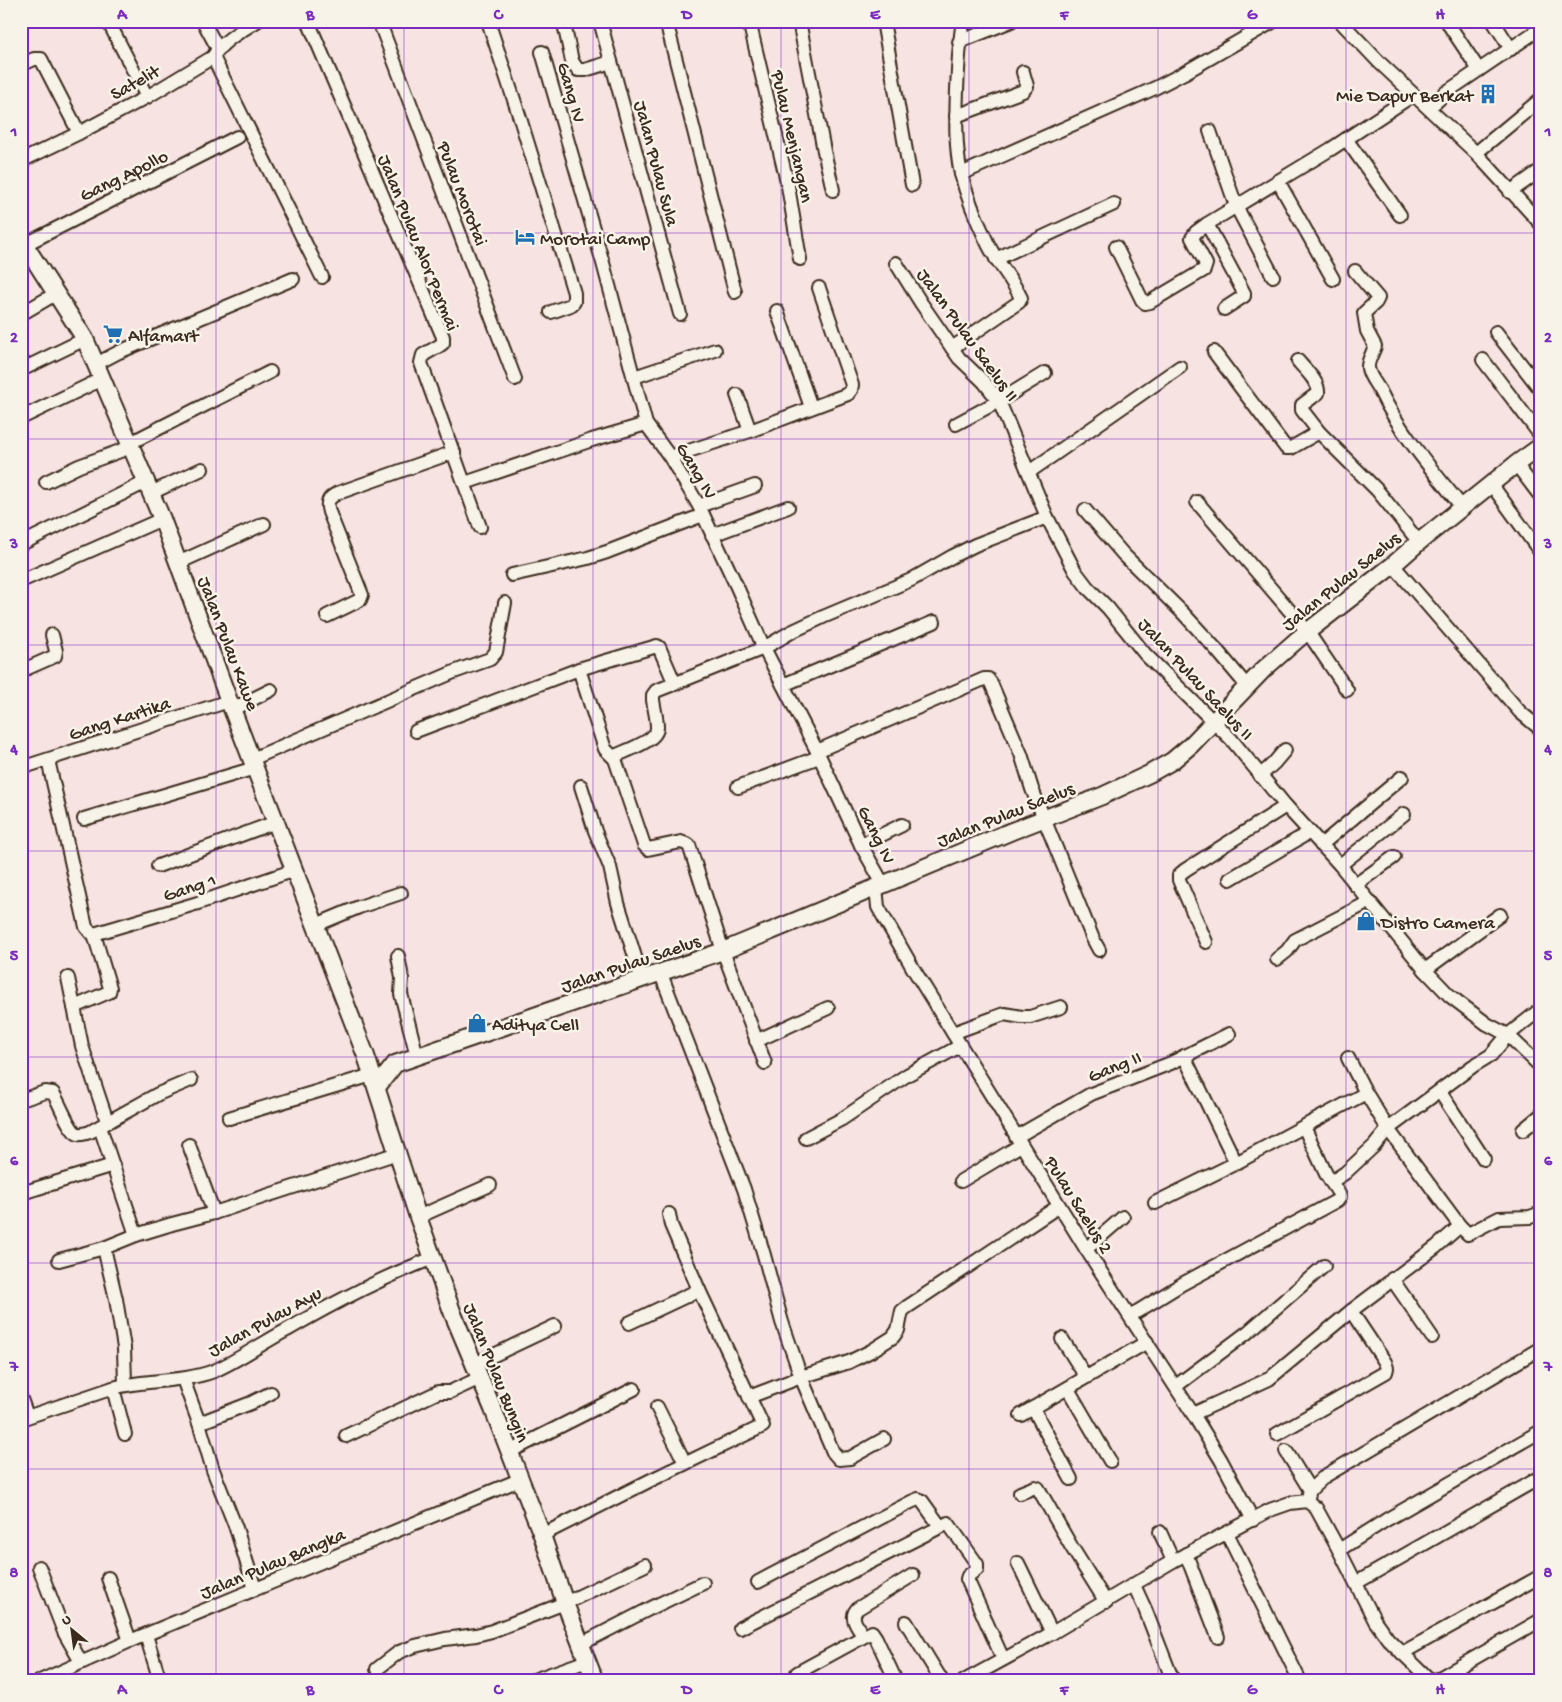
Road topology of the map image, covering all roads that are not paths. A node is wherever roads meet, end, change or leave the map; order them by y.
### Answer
1 (108, 21) edge
2 (203, 21) edge
3 (257, 21) edge
4 (308, 21) edge
5 (379, 21) edge
6 (488, 21) edge
7 (600, 21) edge
8 (666, 21) edge
9 (749, 21) edge
10 (799, 21) edge
11 (883, 21) edge
12 (962, 21) edge
13 (1011, 21) edge
14 (1274, 21) edge
15 (1340, 21) edge
16 (1493, 21) edge
17 (564, 24) dead end
18 (1449, 25) dead end
19 (1541, 28) edge
20 (959, 42) junction
21 (1511, 49) junction
22 (542, 52) dead end
23 (216, 53) junction
24 (611, 62) junction
25 (21, 65) edge
26 (1479, 70) junction
27 (1023, 72) dead end
28 (1413, 95) junction
29 (147, 97) junction
30 (1541, 100) edge
31 (1428, 106) junction
32 (956, 116) junction
33 (1210, 130) dead end
34 (79, 133) junction
35 (237, 138) dead end
36 (1346, 140) junction
37 (1476, 153) junction
38 (21, 161) edge
39 (1541, 170) edge
40 (961, 174) junction
41 (1278, 181) junction
42 (912, 185) dead end
43 (833, 190) dead end
44 (1510, 192) junction
45 (1114, 204) dead end
46 (1236, 206) junction
47 (1400, 215) dead end
48 (1207, 224) junction
49 (1541, 224) edge
50 (23, 242) edge
51 (1116, 246) dead end
52 (800, 259) dead end
53 (996, 260) junction
54 (896, 263) dead end
55 (1355, 271) dead end
56 (1272, 276) dead end
57 (322, 277) dead end
58 (293, 279) dead end
59 (1333, 279) dead end
60 (819, 288) dead end
61 (735, 292) dead end
62 (57, 293) junction
63 (1224, 309) dead end
64 (777, 311) dead end
65 (551, 312) dead end
66 (21, 314) edge
67 (680, 314) dead end
68 (1496, 332) dead end
69 (85, 339) junction
70 (952, 348) junction
71 (715, 350) dead end
72 (1214, 352) dead end
73 (1484, 360) dead end
74 (1298, 362) dead end
75 (1180, 366) dead end
76 (21, 370) edge
77 (99, 371) junction
78 (270, 372) dead end
79 (1045, 373) dead end
80 (634, 377) junction
81 (514, 379) dead end
82 (1541, 390) edge
83 (737, 395) dead end
84 (999, 401) junction
85 (811, 407) junction
86 (21, 418) edge
87 (646, 424) junction
88 (956, 424) dead end
89 (750, 431) junction
90 (1319, 432) junction
91 (1541, 436) edge
92 (130, 445) junction
93 (1541, 446) edge
94 (454, 452) junction
95 (670, 457) junction
96 (1516, 464) junction
97 (202, 469) dead end
98 (1029, 472) junction
99 (46, 482) dead end
100 (465, 483) junction
101 (1492, 484) junction
102 (755, 486) dead end
103 (149, 487) junction
104 (1541, 497) edge
105 (1197, 502) dead end
106 (788, 507) dead end
107 (1462, 507) junction
108 (701, 510) junction
109 (1085, 510) dead end
110 (1047, 517) junction
111 (162, 519) junction
112 (264, 524) dead end
113 (480, 527) dead end
114 (712, 535) junction
115 (1419, 542) junction
116 (21, 544) edge
117 (1541, 553) edge
118 (178, 563) junction
119 (1393, 564) junction
120 (512, 575) dead end
121 (21, 581) edge
122 (505, 602) dead end
123 (327, 616) dead end
124 (934, 622) dead end
125 (1307, 631) junction
126 (52, 635) dead end
127 (764, 648) junction
128 (579, 669) junction
129 (21, 671) edge
130 (675, 684) junction
131 (783, 685) junction
132 (1247, 686) junction
133 (271, 690) dead end
134 (1347, 690) dead end
135 (231, 705) junction
136 (1213, 722) junction
137 (1541, 727) edge
138 (416, 730) dead end
139 (1286, 750) dead end
140 (818, 754) junction
141 (615, 759) junction
142 (48, 760) junction
143 (254, 763) junction
144 (21, 768) edge
145 (1260, 776) junction
146 (1402, 777) dead end
147 (581, 786) dead end
148 (738, 787) dead end
149 (1286, 806) junction
150 (1404, 814) dead end
151 (1044, 818) junction
152 (84, 819) dead end
153 (276, 822) junction
154 (902, 825) dead end
155 (1310, 832) junction
156 (861, 845) junction
157 (1321, 845) junction
158 (1394, 857) dead end
159 (158, 866) dead end
160 (1340, 866) junction
161 (295, 870) junction
162 (1230, 879) dead end
163 (1355, 885) junction
164 (879, 886) junction
165 (401, 893) dead end
166 (858, 894) junction
167 (1369, 902) junction
168 (878, 907) junction
169 (1500, 915) dead end
170 (316, 925) junction
171 (94, 934) junction
172 (1206, 942) dead end
173 (1099, 950) dead end
174 (723, 951) junction
175 (398, 956) dead end
176 (1277, 959) dead end
177 (1425, 970) junction
178 (661, 974) junction
179 (68, 978) dead end
180 (642, 979) junction
181 (74, 1007) junction
182 (1061, 1007) dead end
183 (828, 1008) dead end
184 (1541, 1009) edge
185 (953, 1033) junction
186 (1230, 1034) dead end
187 (1508, 1035) junction
188 (756, 1041) junction
189 (960, 1046) junction
190 (366, 1056) junction
191 (416, 1056) junction
192 (1184, 1056) junction
193 (1348, 1058) dead end
194 (764, 1063) dead end
195 (395, 1064) junction
196 (1541, 1067) edge
197 (191, 1080) dead end
198 (374, 1081) junction
199 (1440, 1092) junction
200 (1366, 1093) junction
201 (21, 1100) edge
202 (1541, 1115) edge
203 (229, 1118) dead end
204 (103, 1124) junction
205 (1304, 1127) junction
206 (1388, 1129) junction
207 (1523, 1130) dead end
208 (806, 1138) dead end
209 (1018, 1141) junction
210 (189, 1145) dead end
211 (398, 1153) junction
212 (1484, 1159) dead end
213 (1236, 1163) junction
214 (113, 1165) junction
215 (961, 1181) dead end
216 (1331, 1182) junction
217 (490, 1185) dead end
218 (25, 1192) dead end
219 (1155, 1203) dead end
220 (1059, 1206) junction
221 (214, 1213) junction
222 (1541, 1213) edge
223 (669, 1214) dead end
224 (418, 1217) junction
225 (1123, 1218) dead end
226 (1460, 1226) junction
227 (136, 1236) junction
228 (104, 1248) junction
229 (1086, 1249) junction
230 (433, 1258) junction
231 (59, 1260) dead end
232 (1324, 1266) dead end
233 (1392, 1279) junction
234 (698, 1290) junction
235 (1351, 1311) junction
236 (1130, 1316) junction
237 (629, 1322) dead end
238 (555, 1326) dead end
239 (1432, 1337) dead end
240 (1062, 1339) dead end
241 (1147, 1342) junction
242 (1541, 1348) edge
243 (478, 1371) junction
244 (801, 1377) junction
245 (1086, 1377) junction
246 (183, 1379) junction
247 (119, 1386) junction
248 (1176, 1386) junction
249 (634, 1389) dead end
250 (1068, 1389) junction
251 (271, 1393) dead end
252 (749, 1397) junction
253 (21, 1399) edge
254 (657, 1407) dead end
255 (1033, 1408) junction
256 (1194, 1414) junction
257 (1021, 1415) dead end
258 (24, 1418) edge
259 (199, 1423) junction
260 (1541, 1431) edge
261 (125, 1434) dead end
262 (1277, 1434) dead end
263 (346, 1436) dead end
264 (884, 1439) dead end
265 (1286, 1451) dead end
266 (509, 1452) junction
267 (1110, 1461) dead end
268 (685, 1463) junction
269 (1541, 1477) edge
270 (1071, 1479) dead end
271 (519, 1480) junction
272 (1020, 1493) dead end
273 (1308, 1495) junction
274 (1253, 1520) junction
275 (940, 1526) junction
276 (1160, 1532) dead end
277 (1227, 1533) junction
278 (542, 1535) junction
279 (1339, 1550) junction
280 (1186, 1554) junction
281 (1173, 1561) junction
282 (1018, 1563) dead end
283 (645, 1565) dead end
284 (39, 1567) dead end
285 (913, 1575) dead end
286 (1541, 1576) edge
287 (108, 1578) dead end
288 (758, 1582) dead end
289 (703, 1583) dead end
290 (1356, 1583) junction
291 (1134, 1585) junction
292 (254, 1589) junction
293 (1106, 1602) junction
294 (565, 1604) junction
295 (1541, 1620) edge
296 (906, 1622) dead end
297 (740, 1628) dead end
298 (1052, 1633) junction
299 (146, 1635) junction
300 (863, 1636) junction
301 (1218, 1637) dead end
302 (130, 1641) junction
303 (582, 1644) junction
304 (1402, 1654) junction
305 (1003, 1659) junction
306 (587, 1661) junction
307 (81, 1662) junction
308 (377, 1669) dead end
309 (982, 1677) edge
310 (40, 1681) edge
311 (160, 1681) edge
312 (531, 1681) edge
313 (595, 1681) edge
314 (801, 1681) edge
315 (896, 1681) edge
316 (942, 1681) edge
317 (964, 1681) edge
318 (1172, 1681) edge
319 (1300, 1681) edge
320 (1433, 1681) edge

1 - 29 street
2 - 23 street
3 - 23 street, Satelit
4 - 94 street, Jalan Pulau Alor Permai
5 - 81 street, Pulau Morotai
6 - 65 street
7 - 24 street, Jalan Pulau Sula
8 - 61 street
9 - 52 street, Pulau Menjangan
10 - 43 street
11 - 42 street
12 - 20 street
13 - 20 street
14 - 40 street
15 - 28 street
16 - 21 street
17 - 24 street
18 - 26 street
19 - 21 street
20 - 32 street
21 - 26 street
22 - 80 street, Gang IV
23 - 29 street, Satelit
23 - 57 street
24 - 67 street, Jalan Pulau Sula
25 - 34 street
26 - 31 street
27 - 32 street
28 - 31 street
28 - 36 street
29 - 34 street, Satelit
30 - 37 street
31 - 37 street
32 - 40 street
33 - 46 street
34 - 38 street, Satelit
35 - 50 street, Gang Apollo
36 - 41 street
36 - 47 street
37 - 44 street
39 - 44 street
40 - 53 street
41 - 46 street
41 - 59 street
44 - 49 street
45 - 53 street
46 - 48 street
46 - 56 street
48 - 51 street
48 - 63 street
50 - 62 street, Jalan Pulau Kawe
53 - 70 street
54 - 70 street, Jalan Pulau Saelus II
55 - 107 street
58 - 77 street
60 - 85 street
62 - 66 street
62 - 69 street, Jalan Pulau Kawe
64 - 85 street
68 - 82 street
69 - 76 street
69 - 77 street, Jalan Pulau Kawe
70 - 84 street, Jalan Pulau Saelus II
71 - 80 street
72 - 90 street
73 - 91 street
74 - 90 street
75 - 98 street
77 - 86 street
77 - 92 street, Jalan Pulau Kawe
78 - 92 street
79 - 84 street
80 - 87 street, Gang IV
83 - 89 street
84 - 88 street
84 - 98 street, Jalan Pulau Saelus II
85 - 89 street
87 - 95 street, Gang IV
87 - 100 street
89 - 95 street
90 - 115 street
92 - 99 street
92 - 103 street, Jalan Pulau Kawe
93 - 96 street, Jalan Pulau Saelus
94 - 100 street, Jalan Pulau Alor Permai
94 - 123 street
95 - 108 street, Gang IV
96 - 101 street, Jalan Pulau Saelus
96 - 104 street
97 - 103 street
98 - 110 street, Jalan Pulau Saelus II
100 - 113 street, Jalan Pulau Alor Permai
101 - 107 street, Jalan Pulau Saelus
101 - 117 street
102 - 108 street
103 - 111 street, Jalan Pulau Kawe
103 - 116 street
105 - 125 street
106 - 114 street
107 - 115 street, Jalan Pulau Saelus
108 - 114 street, Gang IV
108 - 120 street
109 - 132 street
110 - 127 street
110 - 136 street, Jalan Pulau Saelus II
111 - 118 street, Jalan Pulau Kawe
111 - 121 street
112 - 118 street
114 - 127 street, Gang IV
115 - 119 street, Jalan Pulau Saelus
118 - 135 street, Jalan Pulau Kawe
119 - 125 street, Jalan Pulau Saelus
119 - 137 street
122 - 143 street
124 - 131 street
125 - 132 street, Jalan Pulau Saelus
125 - 134 street
126 - 129 street
127 - 130 street
127 - 131 street, Gang IV
128 - 130 street
128 - 138 street
128 - 141 street
130 - 141 street
131 - 140 street, Gang IV
132 - 136 street, Jalan Pulau Saelus
133 - 135 street, Gang Kartika
135 - 142 street, Gang Kartika
135 - 143 street, Jalan Pulau Kawe
136 - 145 street, Jalan Pulau Saelus II
136 - 151 street, Jalan Pulau Saelus
139 - 145 street
140 - 148 street
140 - 151 street
140 - 156 street, Gang IV
141 - 174 street
142 - 144 street, Gang Kartika
142 - 171 street
143 - 152 street
143 - 153 street, Jalan Pulau Kawe
145 - 149 street, Jalan Pulau Saelus II
146 - 157 street
147 - 180 street
149 - 155 street, Jalan Pulau Saelus II
149 - 172 street
150 - 160 street
151 - 164 street, Jalan Pulau Saelus
151 - 173 street
153 - 159 street
153 - 161 street, Jalan Pulau Kawe
154 - 156 street
155 - 157 street, Jalan Pulau Saelus II
155 - 162 street
156 - 164 street, Gang IV
157 - 160 street, Jalan Pulau Saelus II
158 - 163 street
160 - 163 street, Jalan Pulau Saelus II
161 - 170 street, Jalan Pulau Kawe
161 - 171 street, Gang 1
163 - 167 street, Jalan Pulau Saelus II
164 - 166 street, Jalan Pulau Saelus
164 - 168 street, Pulau Saelus 2
165 - 170 street
166 - 168 street, Pulau Saelus 2
166 - 174 street, Jalan Pulau Saelus
167 - 176 street
167 - 177 street, Jalan Pulau Saelus II
168 - 185 street, Pulau Saelus 2
169 - 177 street
170 - 190 street, Jalan Pulau Kawe
171 - 181 street
174 - 178 street, Jalan Pulau Saelus
174 - 188 street
175 - 191 street
177 - 187 street, Jalan Pulau Saelus II
178 - 180 street, Jalan Pulau Saelus
178 - 244 street
179 - 181 street
180 - 191 street, Jalan Pulau Saelus
181 - 204 street
182 - 185 street
183 - 188 street
184 - 187 street
185 - 189 street, Pulau Saelus 2
186 - 192 street, Gang II
187 - 196 street, Jalan Pulau Saelus II
187 - 199 street
188 - 194 street
189 - 208 street
189 - 209 street, Pulau Saelus 2
190 - 195 street
190 - 198 street, Jalan Pulau Kawe
191 - 195 street, Jalan Pulau Saelus
192 - 209 street, Gang II
192 - 213 street
193 - 200 street
195 - 198 street, Jalan Pulau Saelus
197 - 204 street
198 - 203 street
198 - 211 street, Jalan Pulau Bungin
199 - 206 street
199 - 212 street
200 - 205 street
200 - 206 street
201 - 204 street
202 - 207 street
204 - 214 street
205 - 213 street
205 - 216 street
206 - 216 street
206 - 226 street
209 - 215 street, Gang II
209 - 220 street, Pulau Saelus 2
210 - 221 street
211 - 221 street
211 - 224 street, Jalan Pulau Bungin
213 - 219 street
214 - 218 street
214 - 227 street
216 - 236 street
217 - 224 street
220 - 229 street, Pulau Saelus 2
220 - 244 street
221 - 227 street
222 - 226 street
223 - 234 street
224 - 230 street, Jalan Pulau Bungin
225 - 229 street
226 - 233 street
227 - 228 street
228 - 231 street
228 - 247 street
229 - 236 street, Pulau Saelus 2
230 - 243 street, Jalan Pulau Bungin
230 - 246 street, Jalan Pulau Ayu
232 - 248 street
233 - 235 street
233 - 239 street
234 - 237 street
234 - 252 street
235 - 256 street
235 - 262 street
236 - 241 street, Pulau Saelus 2
238 - 243 street
240 - 245 street
241 - 245 street
241 - 248 street, Pulau Saelus 2
242 - 273 street
243 - 263 street
243 - 266 street, Jalan Pulau Bungin
244 - 252 street
244 - 264 street
245 - 250 street
246 - 247 street, Jalan Pulau Ayu
246 - 259 street
247 - 258 street, Jalan Pulau Ayu
247 - 261 street
248 - 256 street, Pulau Saelus 2
249 - 266 street
250 - 255 street
250 - 267 street
251 - 259 street
252 - 268 street
253 - 258 street
254 - 268 street
255 - 257 street
255 - 270 street
256 - 274 street, Pulau Saelus 2
259 - 292 street
260 - 279 street
265 - 273 street
266 - 271 street, Jalan Pulau Bungin
268 - 278 street
269 - 290 street
271 - 278 street, Jalan Pulau Bungin
271 - 292 street, Jalan Pulau Bangka
272 - 293 street
273 - 274 street
273 - 279 street
274 - 277 street
275 - 288 street
275 - 297 street
275 - 305 street
276 - 281 street
277 - 280 street
277 - 319 street
278 - 294 street, Jalan Pulau Bungin
279 - 290 street
280 - 281 street
280 - 301 street
281 - 291 street
282 - 298 street
283 - 294 street
284 - 307 street
285 - 300 street
286 - 304 street
287 - 302 street
289 - 303 street
290 - 304 street
291 - 293 street
291 - 318 street
292 - 299 street, Jalan Pulau Bangka
293 - 298 street
294 - 303 street, Jalan Pulau Bungin
294 - 308 street
295 - 320 street
296 - 316 street
298 - 305 street
299 - 302 street, Jalan Pulau Bangka
299 - 311 street
300 - 314 street
300 - 315 street
302 - 307 street, Jalan Pulau Bangka
303 - 306 street, Jalan Pulau Bungin
304 - 320 street
305 - 309 street
306 - 312 street
306 - 313 street, Jalan Pulau Bungin
307 - 310 street, Jalan Pulau Bangka
309 - 317 street

